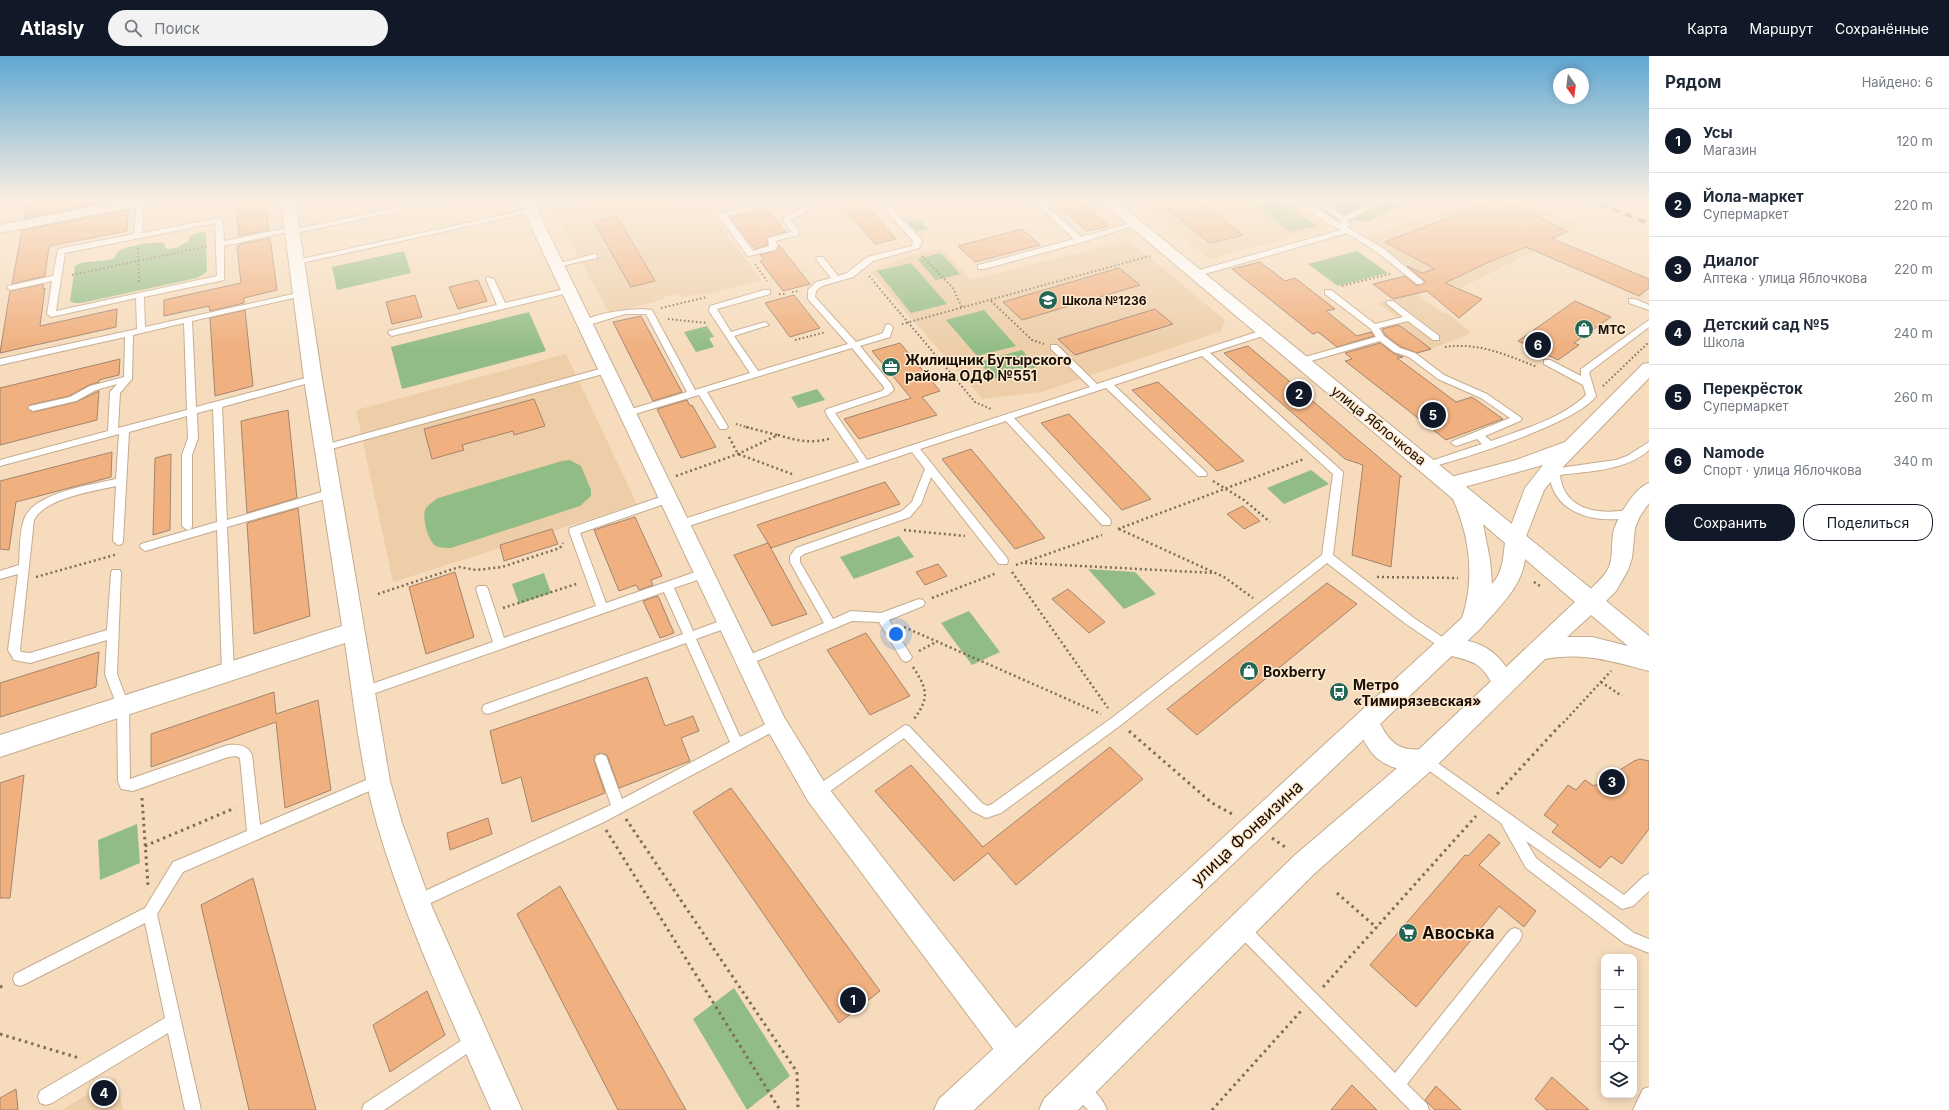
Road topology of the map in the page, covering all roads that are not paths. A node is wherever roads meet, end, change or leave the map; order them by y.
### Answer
1 (64, 250) edge
2 (220, 250) edge
3 (295, 250) edge
4 (347, 250) edge
5 (550, 250) edge
6 (748, 250) edge
7 (764, 250) edge
8 (906, 250) edge
9 (1043, 250) edge
10 (1166, 250) edge
11 (1278, 250) edge
12 (1380, 250) edge
13 (594, 256) dead end
14 (820, 259) dead end
15 (297, 262) junction
16 (557, 265) junction
17 (981, 267) dead end
18 (1195, 274) junction
19 (56, 278) junction
20 (490, 279) dead end
21 (836, 279) junction
22 (1420, 282) dead end
23 (11, 288) dead end
24 (569, 290) junction
25 (767, 292) road end
26 (1328, 292) road end
27 (302, 294) junction
28 (140, 296) junction
29 (1632, 301) dead end
30 (1390, 303) dead end
31 (502, 306) junction
32 (1649, 308) edge
33 (1409, 318) junction
34 (188, 319) junction
35 (585, 323) junction
36 (1649, 323) edge
37 (765, 325) dead end
38 (889, 327) road end
39 (1374, 327) junction
40 (141, 330) junction
41 (130, 332) junction
42 (1266, 332) junction
43 (392, 333) dead end
44 (729, 335) junction
45 (1381, 338) junction
46 (1436, 338) dead end
47 (854, 345) junction
48 (1054, 347) road end
49 (1203, 352) junction
50 (1300, 361) junction
51 (0, 362) edge
52 (1551, 364) road end
53 (1649, 368) edge
54 (607, 370) junction
55 (755, 374) junction
56 (128, 379) junction
57 (313, 379) junction
58 (1108, 384) junction
59 (1589, 384) junction
60 (1096, 388) junction
61 (697, 392) junction
62 (217, 405) junction
63 (33, 408) dead end
64 (192, 412) junction
65 (628, 413) junction
66 (1008, 417) junction
67 (723, 427) road end
68 (124, 430) junction
69 (113, 433) junction
70 (1478, 435) junction
71 (1456, 443) dead end
72 (1574, 443) junction
73 (1490, 445) junction
74 (1649, 445) edge
75 (324, 448) junction
76 (914, 448) junction
77 (0, 463) edge
78 (865, 464) junction
79 (1428, 465) junction
80 (930, 468) junction
81 (1551, 471) junction
82 (1202, 474) road end
83 (121, 481) junction
84 (1455, 488) junction
85 (1649, 490) edge
86 (332, 493) junction
87 (669, 498) junction
88 (1631, 513) junction
89 (1106, 522) road end
90 (222, 524) junction
91 (682, 524) junction
92 (187, 526) dead end
93 (1516, 539) junction
94 (118, 541) road end
95 (145, 546) road end
96 (1327, 557) junction
97 (1004, 561) road end
98 (24, 568) junction
99 (116, 572) road end
100 (705, 573) junction
101 (0, 575) edge
102 (667, 586) junction
103 (482, 589) dead end
104 (1592, 602) junction
105 (919, 603) dead end
106 (604, 609) junction
107 (882, 618) junction
108 (1473, 622) junction
109 (728, 623) junction
110 (831, 625) junction
111 (354, 631) junction
112 (113, 633) junction
113 (689, 637) junction
114 (500, 645) junction
115 (1447, 646) junction
116 (1540, 650) junction
117 (1649, 650) edge
118 (906, 657) road end
119 (746, 661) junction
120 (1649, 661) edge
121 (228, 672) junction
122 (1504, 684) junction
123 (364, 692) junction
124 (124, 706) junction
125 (488, 709) dead end
126 (1367, 721) junction
127 (776, 724) junction
128 (737, 745) junction
129 (0, 746) edge
130 (601, 760) dead end
131 (1425, 760) junction
132 (378, 781) junction
133 (818, 793) junction
134 (619, 808) junction
135 (1506, 819) junction
136 (254, 834) junction
137 (1649, 881) edge
138 (416, 902) junction
139 (150, 914) junction
140 (1241, 928) junction
141 (1515, 935) dead end
142 (1649, 946) edge
143 (20, 979) dead end
144 (174, 1021) junction
145 (476, 1039) junction
146 (1014, 1051) junction
147 (1396, 1085) junction
148 (1078, 1087) junction
149 (1649, 1095) edge
150 (46, 1097) dead end
151 (193, 1110) edge
152 (370, 1110) edge
153 (507, 1110) edge
154 (950, 1110) edge
155 (1055, 1110) edge
156 (1099, 1110) edge
157 (1421, 1110) edge
158 (1641, 1110) edge

1 - 19 lane
2 - 28 lane
3 - 15 street
4 - 15 lane
5 - 16 street
6 - 7 lane
8 - 21 lane
9 - 17 lane
10 - 18 street, улица Яблочкова
11 - 18 lane
12 - 22 lane
13 - 16 lane
14 - 21 lane
15 - 27 street
16 - 24 street
18 - 42 street, улица Яблочкова
19 - 23 lane
19 - 28 lane
20 - 31 lane
21 - 47 lane
24 - 31 lane
24 - 35 street
25 - 44 lane
26 - 39 lane
27 - 34 lane
27 - 57 street
28 - 40 lane
29 - 32 lane
30 - 33 lane
31 - 43 lane
33 - 39 lane
33 - 46 lane
34 - 40 lane
34 - 64 lane
35 - 54 street
35 - 61 lane
36 - 59 lane
37 - 44 lane
38 - 47 lane
39 - 45 lane
40 - 41 lane
41 - 51 lane
41 - 56 lane
42 - 49 lane
42 - 50 street, улица Яблочкова
44 - 55 lane
45 - 50 lane
45 - 70 lane
47 - 55 lane
47 - 78 lane
48 - 60 lane
49 - 58 lane
49 - 96 lane
50 - 79 street, улица Яблочкова
52 - 59 lane
53 - 72 street
54 - 65 street
54 - 75 lane
55 - 61 lane
56 - 63 lane
56 - 69 lane
57 - 62 lane
57 - 75 street
58 - 60 lane
58 - 82 lane
59 - 73 lane
60 - 66 lane
61 - 65 lane
61 - 67 lane
62 - 64 lane
62 - 90 lane
64 - 68 lane
64 - 92 lane
65 - 87 street
66 - 76 lane
66 - 89 lane
68 - 69 lane
68 - 83 lane
69 - 77 lane
70 - 71 lane
70 - 73 lane
72 - 81 street
72 - 84 street
73 - 79 lane
74 - 81 lane
75 - 86 street
76 - 78 lane
76 - 80 lane
78 - 91 lane
79 - 84 street, улица Яблочкова
80 - 97 lane
80 - 110 lane
81 - 88 lane
81 - 93 street
83 - 94 lane
83 - 98 lane
84 - 93 street, улица Яблочкова
84 - 108 street
85 - 88 street
86 - 90 lane
86 - 111 street
87 - 91 street
87 - 106 lane
88 - 104 street
90 - 95 lane
90 - 121 lane
91 - 100 street
93 - 104 street, улица Яблочкова
93 - 108 street, улица Фонвизина
96 - 115 lane
96 - 133 lane
98 - 101 lane
98 - 112 lane
99 - 112 lane
100 - 102 lane
100 - 109 street
102 - 106 lane
102 - 113 lane
103 - 114 lane
104 - 116 street
104 - 117 street, улица Яблочкова
105 - 107 lane
106 - 114 lane
107 - 110 lane
107 - 118 lane
108 - 115 street, улица Фонвизина
109 - 113 lane
109 - 119 street
110 - 119 lane
111 - 121 street
111 - 123 street
112 - 124 lane
113 - 125 lane
113 - 128 lane
114 - 123 lane
115 - 122 street
115 - 126 street, улица Фонвизина
116 - 120 street
116 - 122 street
119 - 127 street
121 - 124 street
122 - 131 street
123 - 132 street
124 - 129 street
124 - 136 lane
126 - 131 street
126 - 146 street, улица Фонвизина
127 - 128 lane
127 - 133 street
128 - 134 lane
130 - 134 lane
131 - 135 lane
131 - 140 street
132 - 136 lane
132 - 138 street
133 - 146 street
134 - 138 lane
135 - 137 lane
135 - 142 lane
136 - 139 lane
138 - 145 street
139 - 143 lane
139 - 144 lane
140 - 147 lane
140 - 148 street
141 - 147 lane
144 - 150 lane
144 - 151 lane
145 - 152 lane
145 - 153 street
146 - 154 street, улица Фонвизина
147 - 157 lane
148 - 155 street
148 - 156 lane
149 - 158 lane

